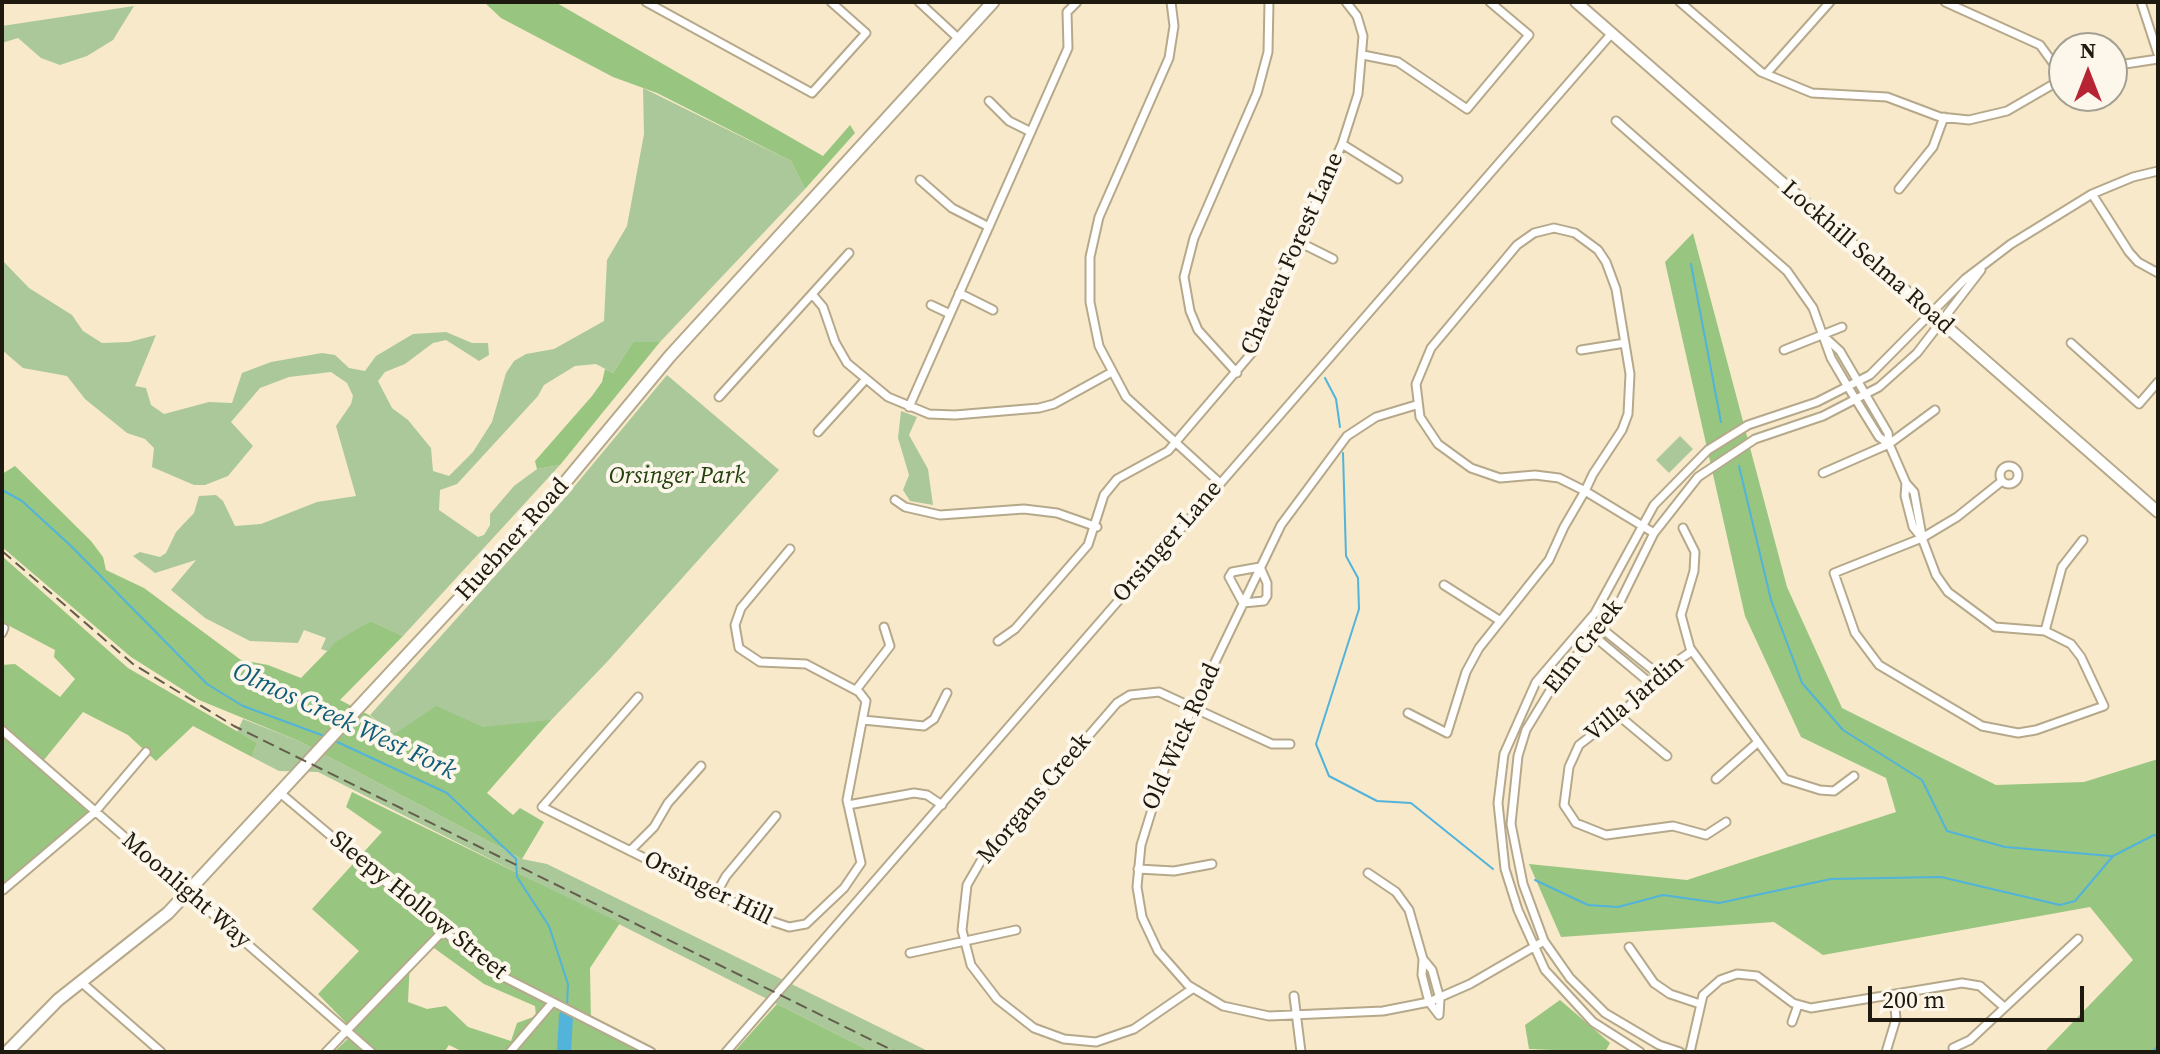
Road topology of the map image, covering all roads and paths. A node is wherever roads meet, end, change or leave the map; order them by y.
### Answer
1 (646, 2) edge
2 (831, 2) edge
3 (919, 2) edge
4 (993, 2) edge
5 (1077, 2) edge
6 (1171, 2) edge
7 (1269, 2) edge
8 (1346, 2) edge
9 (1490, 2) edge
10 (1576, 2) edge
11 (1680, 2) edge
12 (1830, 2) edge
13 (1945, 2) edge
14 (2141, 2) edge
15 (1612, 33) junction
16 (959, 39) junction
17 (1363, 55) junction
18 (2048, 56) edge
19 (2158, 56) edge
20 (2128, 63) edge
21 (1766, 74) junction
22 (2048, 87) edge
23 (989, 101) dead end
24 (1944, 117) junction
25 (1616, 121) dead end
26 (1031, 132) junction
27 (1342, 144) junction
28 (2158, 171) edge
29 (1398, 179) dead end
30 (920, 180) dead end
31 (1899, 189) dead end
32 (2092, 194) junction
33 (989, 227) junction
34 (1297, 241) junction
35 (849, 253) dead end
36 (1333, 259) dead end
37 (1985, 265) junction
38 (2158, 273) edge
39 (959, 293) junction
40 (812, 294) junction
41 (931, 305) dead end
42 (993, 310) dead end
43 (950, 314) junction
44 (1931, 315) junction
45 (1942, 324) junction
46 (1842, 327) dead end
47 (1826, 338) junction
48 (1625, 343) junction
49 (2071, 343) dead end
50 (1581, 350) dead end
51 (1784, 350) dead end
52 (1112, 372) junction
53 (1237, 373) junction
54 (866, 379) junction
55 (1859, 381) junction
56 (2158, 382) edge
57 (1848, 387) junction
58 (1867, 395) junction
59 (719, 397) dead end
60 (1857, 400) junction
61 (1416, 405) junction
62 (909, 407) junction
63 (1935, 410) dead end
64 (818, 432) dead end
65 (1175, 444) junction
66 (1889, 444) junction
67 (1823, 473) dead end
68 (2002, 481) dead end
69 (1220, 483) junction
70 (1585, 491) junction
71 (895, 500) dead end
72 (2158, 512) edge
73 (1642, 526) junction
74 (1097, 527) junction
75 (1683, 528) dead end
76 (1654, 533) junction
77 (1922, 538) junction
78 (2083, 540) dead end
79 (790, 549) dead end
80 (1260, 567) junction
81 (1444, 585) dead end
82 (1243, 603) junction
83 (1590, 619) junction
84 (1499, 620) junction
85 (884, 627) dead end
86 (1583, 627) junction
87 (1603, 629) junction
88 (2045, 631) junction
89 (1595, 637) junction
90 (998, 641) dead end
91 (1692, 651) junction
92 (1658, 674) junction
93 (1650, 683) junction
94 (856, 690) junction
95 (947, 693) dead end
96 (638, 697) dead end
97 (1193, 707) junction
98 (1408, 713) dead end
99 (1618, 715) junction
100 (863, 720) junction
101 (2, 730) edge
102 (1757, 743) junction
103 (1290, 744) dead end
104 (146, 752) dead end
105 (1667, 756) dead end
106 (701, 766) dead end
107 (1854, 776) dead end
108 (1716, 779) dead end
109 (279, 792) junction
110 (848, 805) junction
111 (942, 805) junction
112 (95, 812) junction
113 (776, 816) dead end
114 (1726, 822) dead end
115 (630, 851) junction
116 (1212, 864) dead end
117 (1138, 869) junction
118 (1368, 873) dead end
119 (3, 890) edge
120 (187, 892) junction
121 (716, 894) junction
122 (1016, 930) dead end
123 (443, 931) junction
124 (2078, 939) dead end
125 (1544, 941) junction
126 (964, 942) junction
127 (1533, 946) junction
128 (1629, 947) dead end
129 (910, 953) dead end
130 (1423, 959) junction
131 (81, 982) junction
132 (1192, 989) junction
133 (1894, 995) junction
134 (1294, 996) dead end
135 (1440, 999) junction
136 (1429, 1002) junction
137 (552, 1003) junction
138 (1700, 1004) junction
139 (1798, 1005) junction
140 (2004, 1007) junction
141 (1295, 1016) junction
142 (1792, 1022) dead end
143 (348, 1032) junction
144 (1953, 1048) dead end
145 (7, 1052) edge
146 (161, 1052) edge
147 (326, 1052) edge
148 (371, 1052) edge
149 (510, 1052) edge
150 (651, 1052) edge
151 (726, 1052) edge
152 (1301, 1052) edge
153 (1640, 1052) edge
154 (1680, 1052) edge
155 (1690, 1052) edge
156 (1886, 1052) edge

1 - 2 street
3 - 16 street
4 - 16 main road, Huebner Road
5 - 26 street
6 - 52 street
7 - 53 street
8 - 17 street, Chateau Forest Lane
9 - 17 street
10 - 15 main road, Lockhill Selma Road
11 - 21 street
12 - 21 street
13 - 18 street
14 - 19 street
15 - 44 main road, Lockhill Selma Road
15 - 69 street, Orsinger Lane
16 - 109 main road, Huebner Road
17 - 27 street, Chateau Forest Lane
19 - 20 street
21 - 24 street
22 - 24 street
23 - 26 street
24 - 31 street
25 - 47 street
26 - 33 street
27 - 29 street
27 - 34 street, Chateau Forest Lane
28 - 32 street
30 - 33 street
32 - 37 street
32 - 38 street
33 - 39 street
34 - 36 street
34 - 53 street, Chateau Forest Lane
35 - 40 street
37 - 44 street, Elm Creek
37 - 45 street, Elm Creek
39 - 42 street
39 - 43 street
40 - 54 street
40 - 59 street
41 - 43 street
43 - 62 street
44 - 45 main road, Lockhill Selma Road
44 - 55 street, Elm Creek
45 - 58 street, Elm Creek
45 - 72 main road, Lockhill Selma Road
46 - 47 street
47 - 51 street
47 - 55 street
47 - 57 street
48 - 50 street
48 - 61 street
48 - 70 street
49 - 56 street
52 - 62 street
52 - 65 street
53 - 65 street, Chateau Forest Lane
54 - 62 street
54 - 64 street
55 - 57 street, Elm Creek
55 - 58 street
57 - 60 street
57 - 73 street, Elm Creek
58 - 60 street, Elm Creek
58 - 66 street
60 - 66 street
60 - 76 street, Elm Creek
61 - 70 street
61 - 80 street, Old Wick Road
63 - 66 street
65 - 69 street
65 - 74 street, Chateau Forest Lane
66 - 67 street
66 - 77 street
68 - 77 street
69 - 111 street, Orsinger Lane
70 - 73 street
70 - 84 street
71 - 74 street
73 - 76 street
73 - 83 street, Elm Creek
74 - 90 street, Chateau Forest Lane
75 - 91 street
76 - 87 street, Elm Creek
77 - 88 street
77 - 88 street
78 - 88 street
79 - 94 street
80 - 82 street, Old Wick Road
80 - 82 street, Old Wick Road
80 - 82 street
81 - 84 street
82 - 97 street, Old Wick Road
83 - 86 street, Elm Creek
83 - 87 street
84 - 98 street
85 - 94 street
86 - 89 street
86 - 127 street, Elm Creek
87 - 89 street, Elm Creek
87 - 92 street
89 - 93 street
89 - 125 street, Elm Creek
91 - 92 street, Villa Jardin
91 - 102 street
92 - 93 street, Villa Jardin
93 - 99 street, Villa Jardin
94 - 100 street, Orsinger Hill
95 - 100 street
96 - 115 street, Orsinger Hill
97 - 103 street, Morgans Creek
97 - 117 street, Old Wick Road
97 - 126 street, Morgans Creek
99 - 105 street
99 - 114 street, Villa Jardin
100 - 110 street, Orsinger Hill
101 - 112 street, Moonlight Way
102 - 107 street
102 - 108 street
104 - 112 street
106 - 115 street
109 - 120 main road, Huebner Road
109 - 123 street, Sleepy Hollow Street
110 - 111 street
110 - 121 street, Orsinger Hill
111 - 151 street, Orsinger Lane
112 - 119 street
112 - 120 street, Moonlight Way
113 - 121 street
115 - 121 street, Orsinger Hill
116 - 117 street
117 - 132 street, Old Wick Road
118 - 130 street
120 - 131 main road, Huebner Road
120 - 143 street, Moonlight Way
122 - 126 street
123 - 137 street, Sleepy Hollow Street
123 - 143 street
124 - 140 street
125 - 127 street, Old Wick Road
125 - 154 street, Elm Creek
126 - 129 street
126 - 132 street, Morgans Creek
127 - 135 street, Old Wick Road
127 - 153 street, Elm Creek
128 - 138 street
130 - 135 street
130 - 136 street
131 - 145 main road, Huebner Road
131 - 146 street
132 - 141 street, Old Wick Road
133 - 139 street
133 - 140 street
133 - 156 street
134 - 141 street
135 - 136 street, Old Wick Road
135 - 136 street, Old Wick Road
136 - 141 street, Old Wick Road
137 - 149 street
137 - 150 street, Sleepy Hollow Street
138 - 139 street
138 - 155 street
139 - 142 street
140 - 144 street
141 - 152 street
143 - 147 street
143 - 148 street, Moonlight Way

